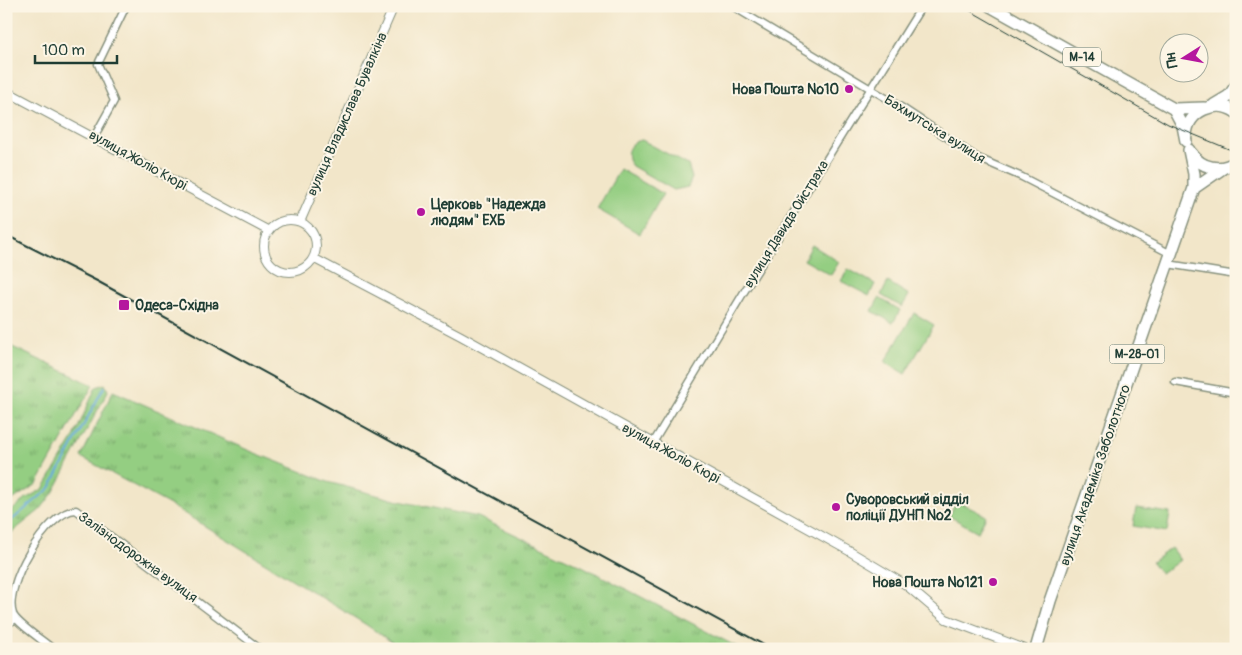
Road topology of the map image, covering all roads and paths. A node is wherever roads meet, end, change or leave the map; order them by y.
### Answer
1 (126, 6) edge
2 (394, 6) edge
3 (732, 6) edge
4 (922, 6) edge
5 (990, 6) edge
6 (870, 89) junction
7 (6, 90) edge
8 (1235, 92) edge
9 (1209, 107) junction
10 (1174, 109) junction
11 (1236, 112) edge
12 (94, 136) junction
13 (1188, 145) junction
14 (1236, 162) edge
15 (1223, 168) junction
16 (1194, 188) junction
17 (300, 222) junction
18 (268, 231) junction
19 (313, 258) junction
20 (1169, 259) junction
21 (1236, 275) edge
22 (1175, 382) dead end
23 (1236, 393) edge
24 (653, 443) junction
25 (16, 619) junction
26 (6, 625) edge
27 (54, 649) edge
28 (260, 649) edge
29 (1025, 649) edge
30 (1036, 649) edge

1 - 12 street
2 - 17 street, вулиця Владислава Бувалкіна
3 - 6 street, Бахмутська вулиця
4 - 6 street, вулиця Давида Ойстраха
5 - 10 highway, М-14
6 - 20 street, Бахмутська вулиця
6 - 24 street, вулиця Давида Ойстраха
7 - 12 street, вулиця Жоліо Кюрі
8 - 9 highway
9 - 10 highway
9 - 11 highway
9 - 13 highway
10 - 13 highway, вулиця Академіка Заболотного
12 - 18 street, вулиця Жоліо Кюрі
13 - 15 highway
13 - 16 highway, вулиця Академіка Заболотного / М-28-01
14 - 15 highway
15 - 16 highway
16 - 20 highway, вулиця Академіка Заболотного / М-28-01
17 - 18 street
17 - 19 street
18 - 19 street
19 - 24 street, вулиця Жоліо Кюрі
20 - 21 street, Бахмутська вулиця
20 - 30 highway, вулиця Академіка Заболотного / М-28-01
22 - 23 street
24 - 29 street, вулиця Жоліо Кюрі
25 - 26 street
25 - 27 street
25 - 28 street, Залізнодорожна вулиця

